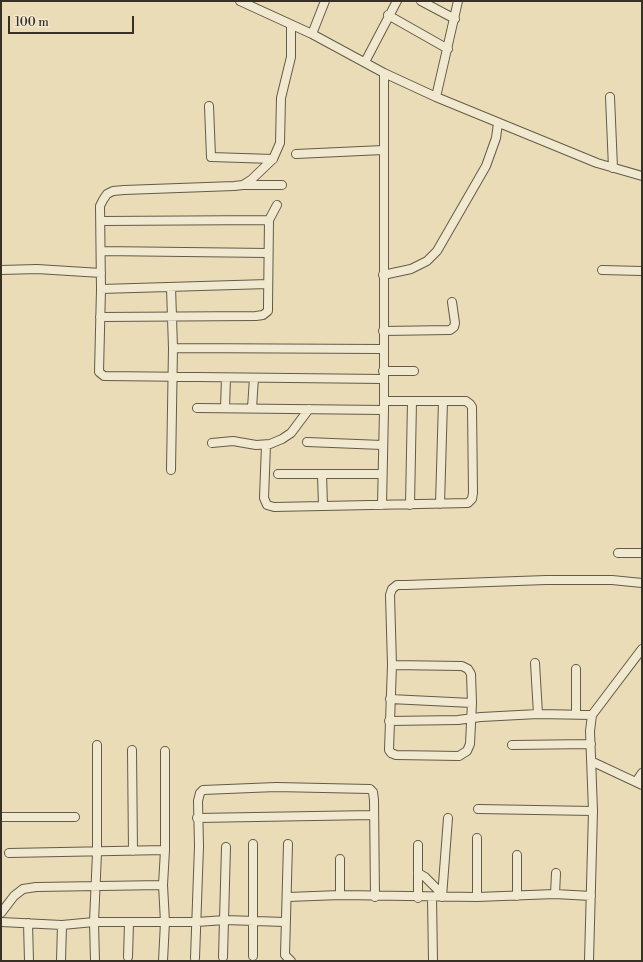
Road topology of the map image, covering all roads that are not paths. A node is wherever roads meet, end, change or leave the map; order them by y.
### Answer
1 (240, 1) edge
2 (325, 1) edge
3 (397, 1) edge
4 (421, 1) edge
5 (458, 1) edge
6 (388, 15) junction
7 (455, 19) junction
8 (291, 25) junction
9 (312, 34) junction
10 (448, 49) junction
11 (365, 62) junction
12 (384, 73) junction
13 (436, 97) junction
14 (610, 98) dead end
15 (209, 106) dead end
16 (498, 123) junction
17 (383, 150) junction
18 (296, 154) dead end
19 (273, 159) junction
20 (613, 168) junction
21 (642, 176) edge
22 (243, 185) junction
23 (282, 185) dead end
24 (277, 205) dead end
25 (269, 220) junction
26 (101, 221) junction
27 (101, 251) junction
28 (268, 253) junction
29 (1, 270) edge
30 (602, 270) dead end
31 (642, 271) edge
32 (101, 273) junction
33 (383, 275) junction
34 (268, 284) junction
35 (171, 287) junction
36 (101, 289) junction
37 (452, 302) dead end
38 (171, 316) junction
39 (100, 317) junction
40 (383, 331) junction
41 (173, 348) junction
42 (383, 349) junction
43 (414, 371) dead end
44 (384, 375) junction
45 (173, 377) junction
46 (226, 378) junction
47 (254, 378) junction
48 (412, 401) junction
49 (443, 401) junction
50 (384, 405) junction
51 (197, 408) dead end
52 (224, 408) junction
53 (252, 408) junction
54 (309, 409) junction
55 (307, 442) dead end
56 (212, 443) dead end
57 (266, 445) junction
58 (382, 445) junction
59 (171, 470) dead end
60 (278, 474) dead end
61 (322, 474) junction
62 (382, 474) junction
63 (440, 504) junction
64 (382, 505) junction
65 (410, 505) junction
66 (323, 506) junction
67 (618, 553) dead end
68 (642, 553) edge
69 (642, 583) edge
70 (642, 649) edge
71 (534, 664) dead end
72 (392, 665) junction
73 (576, 669) dead end
74 (390, 699) junction
75 (472, 703) junction
76 (538, 714) junction
77 (576, 714) junction
78 (592, 715) junction
79 (472, 718) junction
80 (389, 721) junction
81 (591, 744) junction
82 (97, 745) dead end
83 (512, 745) dead end
84 (132, 750) dead end
85 (165, 751) dead end
86 (593, 762) junction
87 (642, 773) edge
88 (639, 784) edge
89 (478, 809) dead end
90 (593, 810) junction
91 (373, 815) junction
92 (1, 817) edge
93 (75, 818) dead end
94 (197, 818) junction
95 (448, 818) dead end
96 (477, 838) dead end
97 (253, 844) dead end
98 (288, 844) dead end
99 (418, 846) dead end
100 (226, 847) dead end
101 (165, 850) junction
102 (133, 851) junction
103 (10, 853) dead end
104 (97, 853) junction
105 (517, 855) dead end
106 (340, 859) dead end
107 (418, 873) junction
108 (556, 873) dead end
109 (163, 885) junction
110 (94, 887) junction
111 (555, 894) junction
112 (340, 895) junction
113 (442, 895) junction
114 (517, 896) junction
115 (591, 896) junction
116 (288, 897) junction
117 (375, 897) junction
118 (432, 897) junction
119 (477, 897) junction
120 (418, 898) junction
121 (1, 913) edge
122 (225, 920) junction
123 (254, 921) junction
124 (1, 922) edge
125 (94, 922) junction
126 (165, 922) junction
127 (197, 922) junction
128 (285, 922) junction
129 (28, 923) junction
130 (129, 923) junction
131 (62, 925) junction
132 (253, 956) dead end
133 (128, 957) dead end
134 (223, 957) dead end
135 (196, 958) dead end
136 (30, 961) edge
137 (61, 961) edge
138 (95, 961) edge
139 (163, 961) edge
140 (291, 961) edge
141 (433, 961) edge
142 (589, 961) edge

1 - 8 street
2 - 9 street
3 - 6 street
4 - 7 street
5 - 7 street
6 - 10 street
6 - 11 street
7 - 10 street
8 - 9 street
8 - 19 street
9 - 11 street
10 - 13 street
11 - 12 street
12 - 13 street
12 - 17 street
13 - 16 street
14 - 20 street
15 - 19 street
16 - 20 street
16 - 33 street
17 - 18 street
17 - 33 street
19 - 22 street
20 - 21 street
22 - 23 street
22 - 26 street
24 - 25 street
25 - 26 street
25 - 28 street
26 - 27 street
27 - 28 street
27 - 32 street
28 - 34 street
29 - 32 street
30 - 31 street
32 - 36 street
33 - 40 street
34 - 35 street
34 - 38 street
35 - 36 street
35 - 38 street
36 - 39 street
37 - 40 street
38 - 39 street
38 - 41 street
39 - 45 street
40 - 42 street
41 - 42 street
41 - 45 street
42 - 44 street
43 - 44 street
44 - 47 street
44 - 50 street
45 - 46 street
45 - 59 street
46 - 47 street
46 - 52 street
47 - 53 street
48 - 49 street
48 - 50 street
48 - 65 street
49 - 63 street
49 - 63 street
50 - 54 street
50 - 58 street
51 - 52 street
52 - 53 street
53 - 54 street
54 - 57 street
55 - 58 street
56 - 57 street
57 - 66 street
58 - 62 street
60 - 61 street
61 - 62 street
61 - 66 street
62 - 64 street
63 - 65 street
64 - 65 street
64 - 66 street
67 - 68 street
69 - 72 street
70 - 78 street
71 - 76 street
72 - 74 street
72 - 75 street
73 - 77 street
74 - 75 street
74 - 80 street
75 - 79 street
76 - 77 street
76 - 79 street
77 - 78 street
78 - 81 street
79 - 80 street
79 - 80 street
81 - 83 street
81 - 86 street
82 - 104 street
84 - 102 street
85 - 101 street
86 - 88 street
86 - 90 street
87 - 88 street
89 - 90 street
90 - 115 street
91 - 94 street
91 - 94 street
91 - 117 street
92 - 93 street
94 - 127 street
95 - 113 street
96 - 119 street
97 - 123 street
98 - 116 street
99 - 107 street
100 - 122 street
101 - 102 street
101 - 109 street
102 - 104 street
103 - 104 street
104 - 110 street
105 - 114 street
106 - 112 street
107 - 113 street
107 - 120 street
108 - 111 street
109 - 110 street
109 - 126 street
110 - 121 street
110 - 125 street
111 - 114 street
111 - 115 street
112 - 116 street
112 - 117 street
113 - 118 street
113 - 119 street
114 - 119 street
115 - 142 street
116 - 128 street
117 - 120 street
118 - 120 street
118 - 141 street
122 - 123 street
122 - 127 street
122 - 134 street
123 - 128 street
123 - 132 street
124 - 129 street
125 - 130 street
125 - 131 street
125 - 138 street
126 - 127 street
126 - 130 street
126 - 139 street
127 - 135 street
128 - 140 street
129 - 131 street
129 - 136 street
130 - 133 street
131 - 137 street

